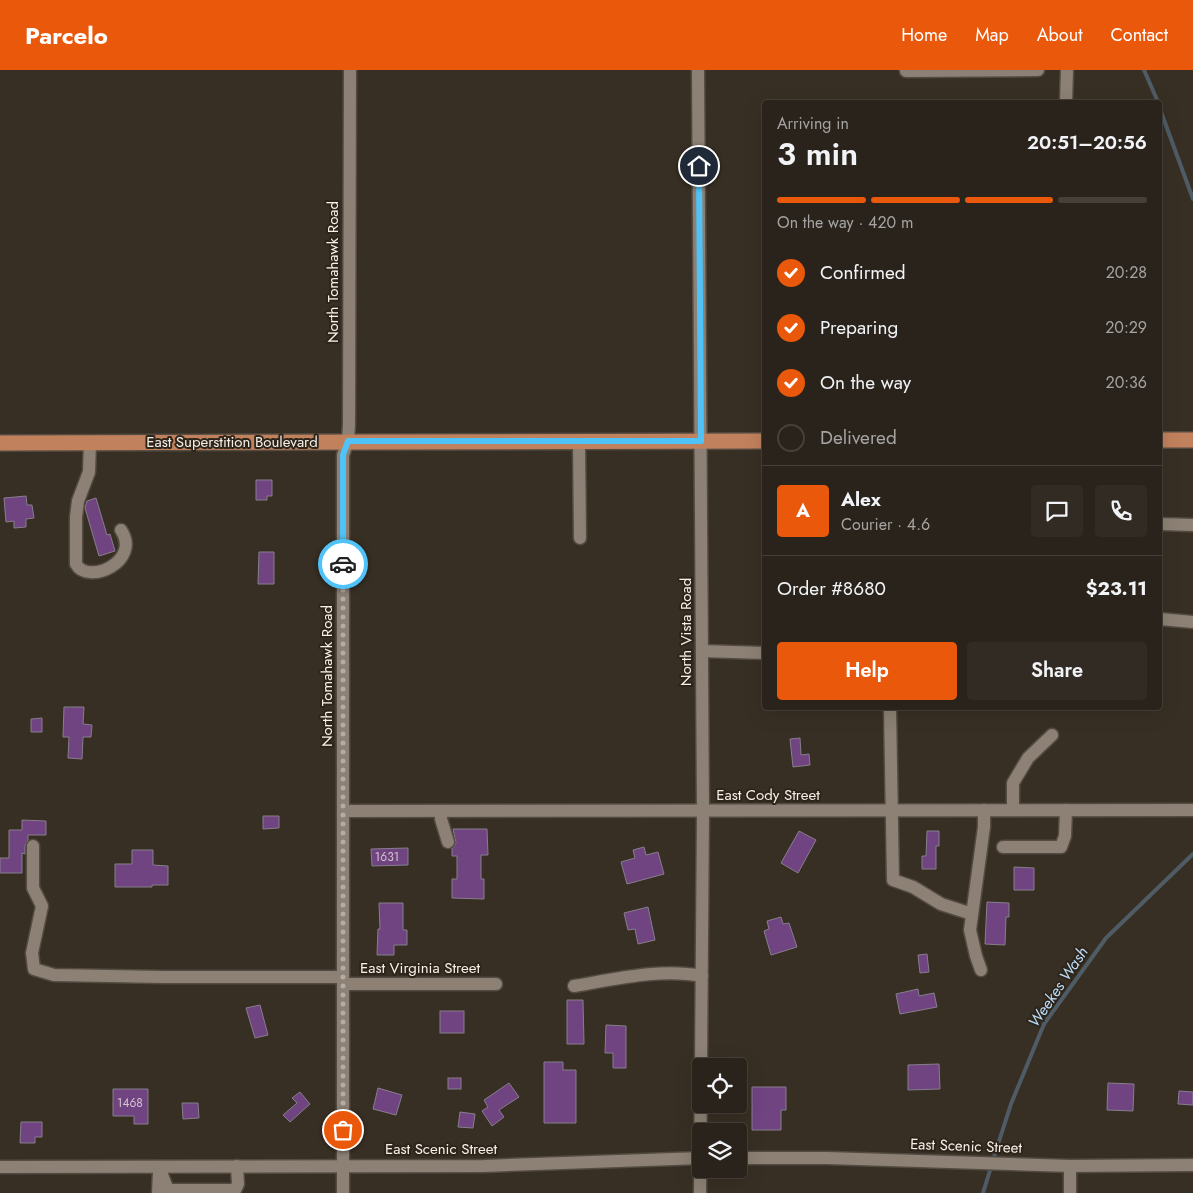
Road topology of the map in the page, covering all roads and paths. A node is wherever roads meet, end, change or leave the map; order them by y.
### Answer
1 (350, 70) edge
2 (698, 70) edge
3 (988, 70) edge
4 (1038, 70) edge
5 (1067, 70) edge
6 (906, 71) edge
7 (1066, 100) edge
8 (1162, 440) edge
9 (1193, 440) edge
10 (348, 441) junction
11 (579, 441) junction
12 (701, 441) junction
13 (762, 441) edge
14 (90, 442) junction
15 (0, 443) edge
16 (1162, 524) edge
17 (1193, 525) edge
18 (121, 530) dead end
19 (580, 538) dead end
20 (1162, 619) edge
21 (1193, 622) edge
22 (702, 651) junction
23 (762, 653) edge
24 (890, 710) edge
25 (1052, 736) dead end
26 (984, 810) junction
27 (1013, 810) junction
28 (1066, 810) junction
29 (1193, 810) edge
30 (441, 811) junction
31 (702, 811) junction
32 (892, 811) junction
33 (343, 812) junction
34 (448, 842) dead end
35 (33, 846) dead end
36 (1003, 847) dead end
37 (972, 914) junction
38 (981, 970) dead end
39 (702, 976) junction
40 (343, 980) junction
41 (496, 984) dead end
42 (574, 986) dead end
43 (701, 1123) edge
44 (692, 1158) edge
45 (747, 1158) edge
46 (1193, 1165) edge
47 (237, 1166) junction
48 (343, 1166) junction
49 (1070, 1166) junction
50 (0, 1167) edge
51 (159, 1167) junction
52 (700, 1178) edge
53 (165, 1192) edge
54 (343, 1193) edge
55 (700, 1193) edge
56 (1070, 1193) edge

1 - 10 street, North Tomahawk Road
2 - 12 street, North Vista Road
3 - 4 street
3 - 6 street
5 - 7 street
8 - 9 main road
10 - 11 main road, East Superstition Boulevard
10 - 14 main road, East Superstition Boulevard
10 - 33 street, North Tomahawk Road
11 - 12 main road, East Superstition Boulevard
11 - 19 street
12 - 13 main road, East Superstition Boulevard
12 - 22 street, North Vista Road
14 - 15 main road, East Superstition Boulevard
14 - 18 street
16 - 17 street
20 - 21 street
22 - 23 street
22 - 31 street, North Vista Road
24 - 32 street
25 - 27 street
26 - 27 street, East Cody Street
26 - 32 street, East Cody Street
26 - 37 street
27 - 28 street, East Cody Street
28 - 29 street, East Cody Street
28 - 36 street
30 - 31 street, East Cody Street
30 - 33 street, East Cody Street
30 - 34 street
31 - 32 street, East Cody Street
31 - 39 street, North Vista Road
32 - 37 street
33 - 40 street, North Tomahawk Road
35 - 40 street, East Virginia Street
37 - 38 street
39 - 42 street
39 - 43 street, North Vista Road
40 - 41 street, East Virginia Street
40 - 48 street, North Tomahawk Road
44 - 48 street, East Scenic Street
45 - 49 street, East Scenic Street
46 - 49 street, East Scenic Street
47 - 48 street, East Scenic Street
47 - 51 street, East Scenic Street
47 - 53 street
48 - 54 street, North Tomahawk Road
49 - 56 street
50 - 51 street, East Scenic Street
51 - 53 street
52 - 55 street, North Vista Road

